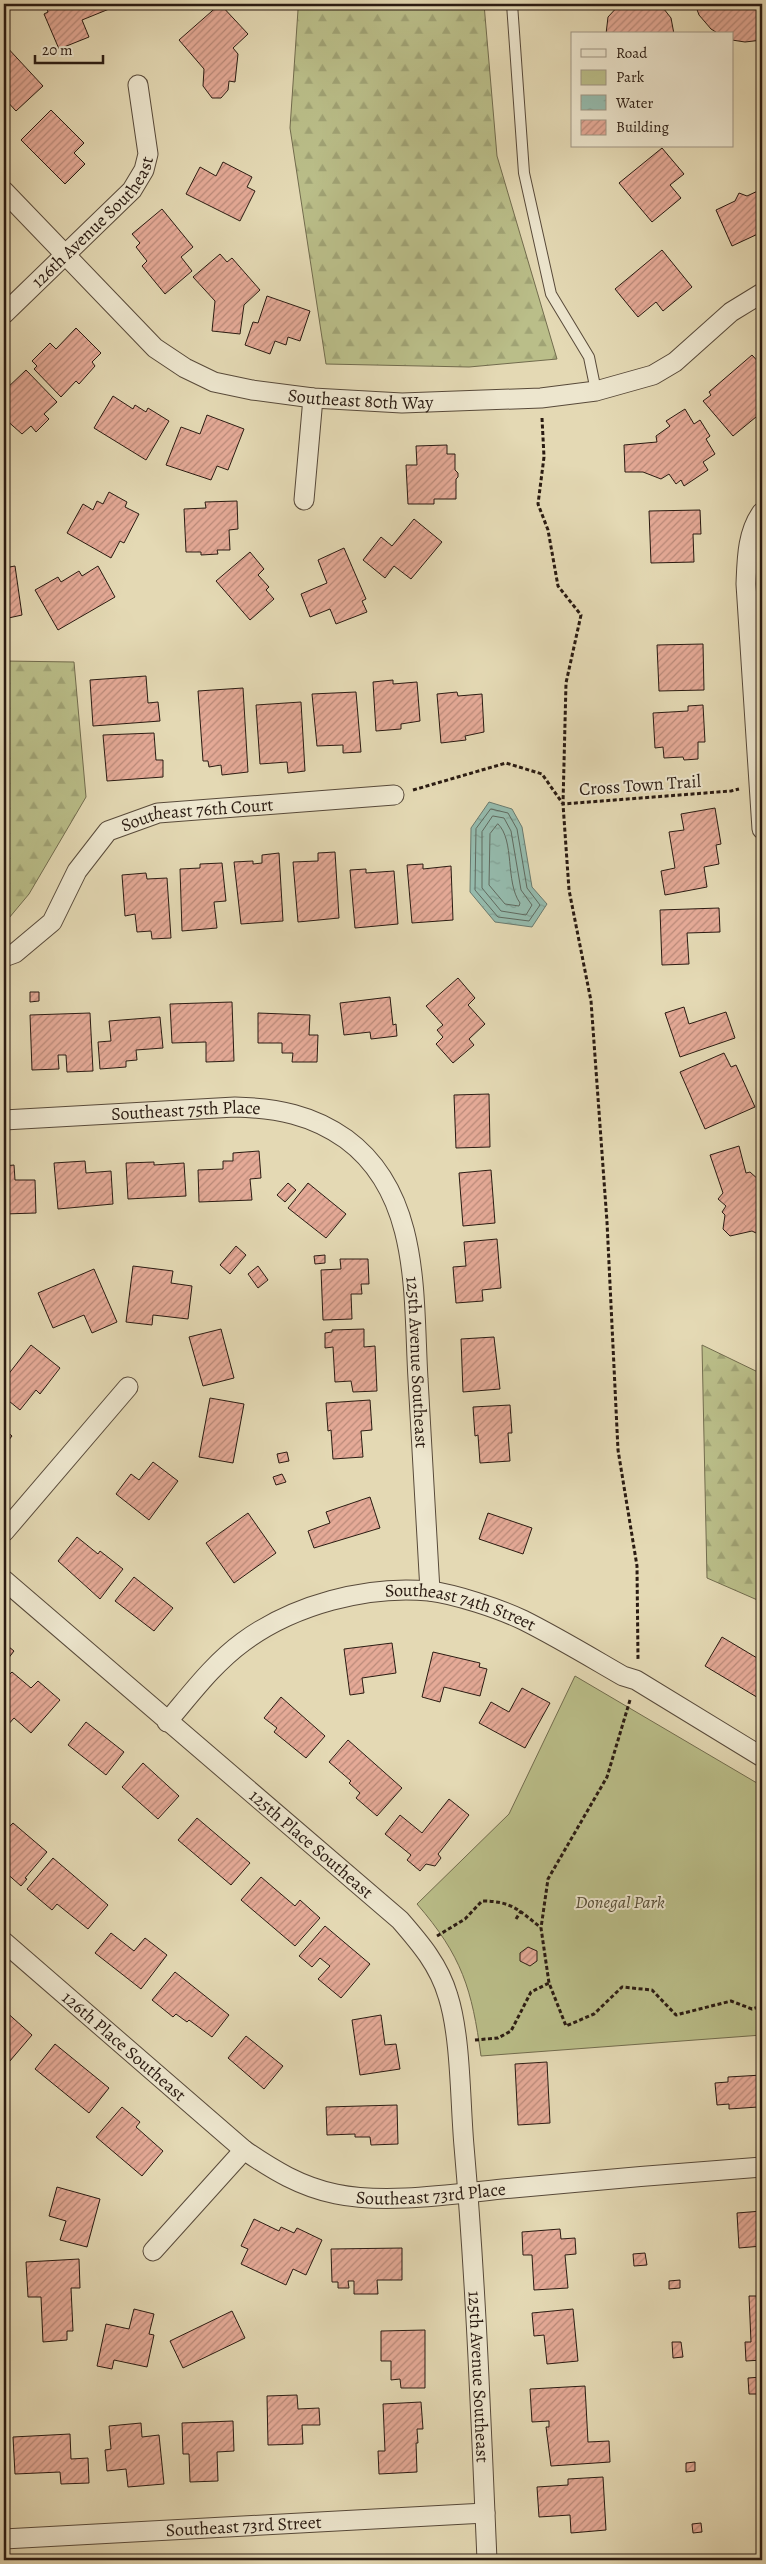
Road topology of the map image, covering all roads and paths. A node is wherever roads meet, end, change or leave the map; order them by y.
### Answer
1 (512, 4) edge
2 (138, 85) dead end
3 (4, 191) edge
4 (64, 256) junction
5 (762, 293) edge
6 (4, 314) edge
7 (596, 391) junction
8 (313, 398) junction
9 (541, 398) junction
10 (304, 500) dead end
11 (762, 512) edge
12 (760, 724) edge
13 (759, 783) junction
14 (394, 795) joint
15 (562, 804) junction
16 (762, 829) edge
17 (4, 956) edge
18 (4, 1120) edge
19 (359, 1149) joint
20 (128, 1387) dead end
21 (4, 1532) edge
22 (4, 1580) edge
23 (430, 1591) junction
24 (636, 1680) junction
25 (167, 1722) junction
26 (762, 1757) edge
27 (521, 1911) junction
28 (516, 1920) dead end
29 (541, 1928) junction
30 (4, 1942) edge
31 (422, 1945) junction
32 (550, 1984) junction
33 (762, 2006) edge
34 (456, 2042) junction
35 (244, 2150) junction
36 (762, 2167) edge
37 (468, 2192) junction
38 (153, 2251) dead end
39 (485, 2513) junction
40 (4, 2538) edge
41 (487, 2560) edge

1 - 7 lane
2 - 4 street, 126th Avenue Southeast
3 - 4 street, Southeast 80th Way
4 - 6 street, 126th Avenue Southeast
4 - 8 street, Southeast 80th Way
5 - 7 street, Southeast 80th Way
7 - 9 street, Southeast 80th Way
8 - 9 street, Southeast 80th Way
8 - 10 street
9 - 15 path
11 - 12 street
12 - 13 street
13 - 15 path, Cross Town Trail
13 - 16 street
14 - 15 path, Cross Town Trail
14 - 17 street, Southeast 76th Court
15 - 24 path
18 - 19 street, Southeast 75th Place
19 - 23 street, 125th Avenue Southeast
20 - 21 street
22 - 25 street, 125th Place Southeast
23 - 24 street, Southeast 74th Street
23 - 25 street, Southeast 74th Street
24 - 26 street, Southeast 74th Street
24 - 29 path
25 - 31 street, 125th Place Southeast
27 - 28 path
27 - 29 path
27 - 31 path
29 - 32 path
30 - 35 street, 126th Place Southeast
31 - 34 street, 125th Place Southeast
32 - 33 path
32 - 34 path
34 - 37 street, 125th Place Southeast
35 - 37 street, Southeast 73rd Place
35 - 38 street
36 - 37 street, Southeast 73rd Place
37 - 39 street, 125th Avenue Southeast
39 - 40 street, Southeast 73rd Street
39 - 41 street, 125th Avenue Southeast

